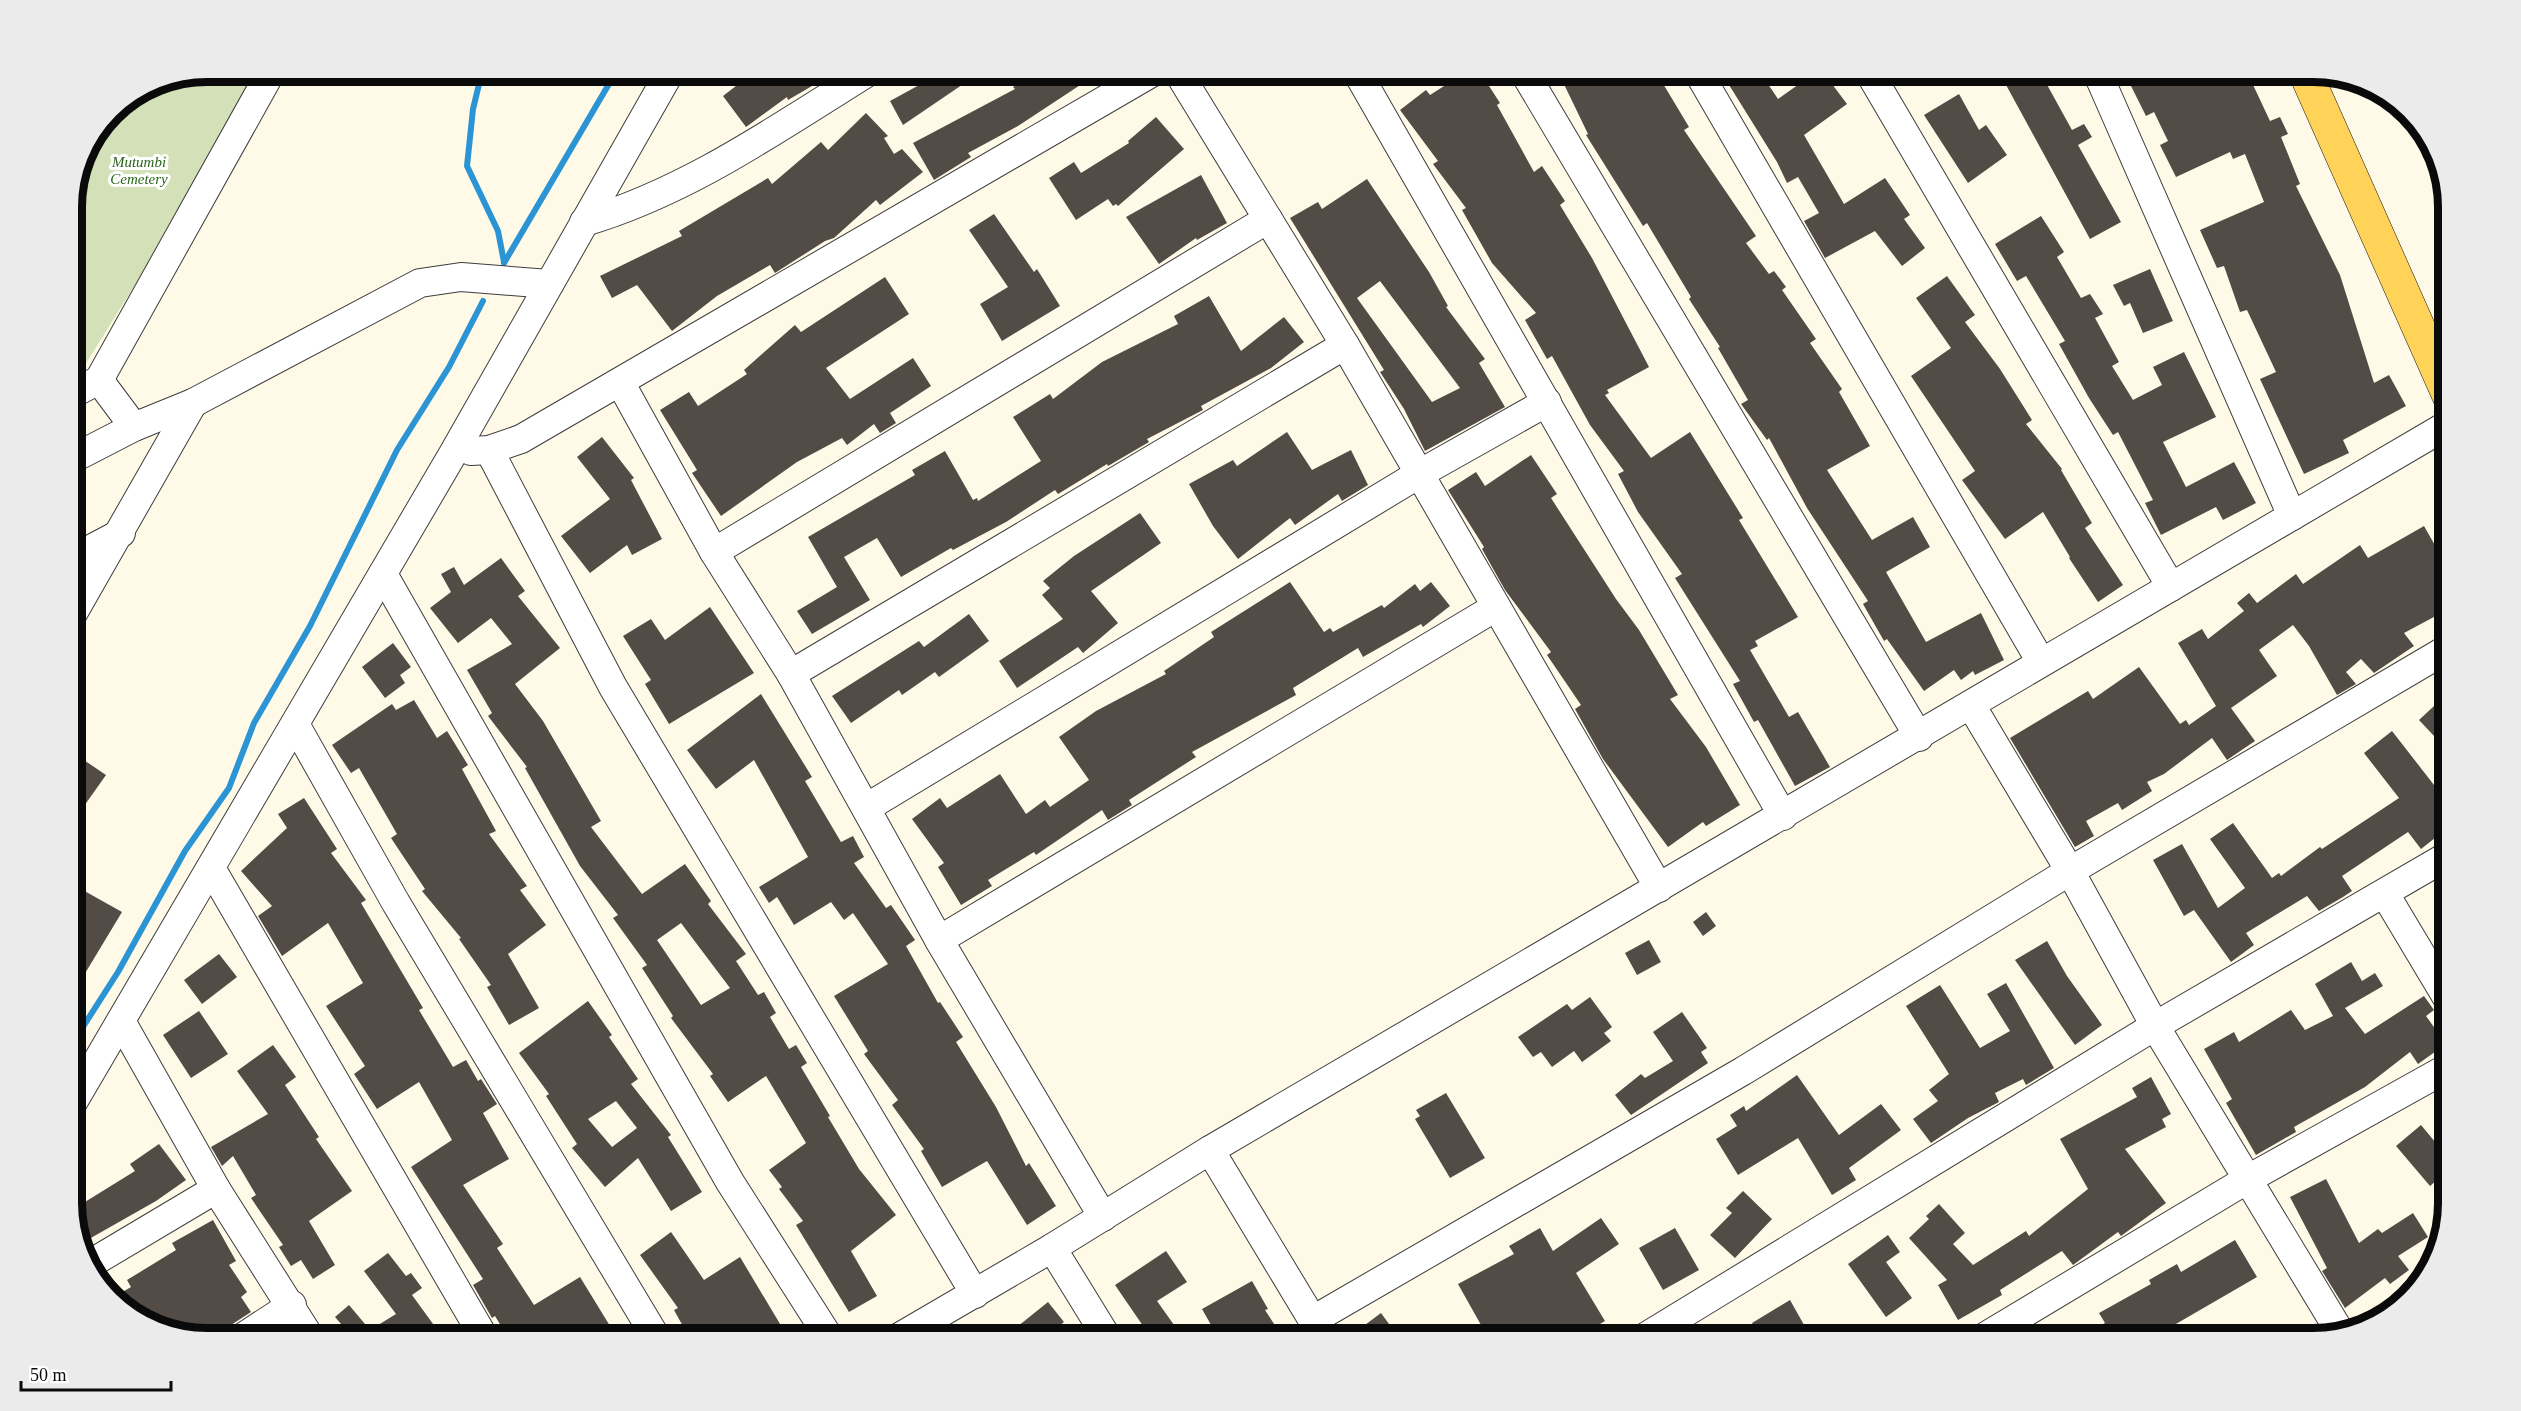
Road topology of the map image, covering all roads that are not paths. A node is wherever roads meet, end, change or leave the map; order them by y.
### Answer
1 (265, 82) edge
2 (664, 82) edge
3 (852, 82) edge
4 (1136, 82) edge
5 (1184, 82) edge
6 (1363, 82) edge
7 (1530, 82) edge
8 (1704, 82) edge
9 (1875, 82) edge
10 (2101, 82) edge
11 (2309, 82) edge
12 (1268, 219) junction
13 (584, 222) junction
14 (549, 284) junction
15 (1345, 345) junction
16 (2438, 371) edge
17 (99, 380) junction
18 (620, 382) junction
19 (83, 388) edge
20 (1547, 402) junction
21 (193, 403) junction
22 (134, 427) junction
23 (2438, 430) edge
24 (489, 450) junction
25 (454, 452) junction
26 (83, 453) edge
27 (1419, 474) junction
28 (2292, 516) junction
29 (121, 533) junction
30 (714, 552) junction
31 (83, 553) edge
32 (383, 574) junction
33 (83, 582) edge
34 (2171, 587) junction
35 (1496, 607) junction
36 (2438, 654) edge
37 (2042, 662) junction
38 (791, 674) junction
39 (1971, 705) junction
40 (295, 724) junction
41 (1919, 737) junction
42 (866, 808) junction
43 (1784, 816) junction
44 (2438, 862) edge
45 (211, 868) junction
46 (2070, 871) junction
47 (1659, 888) junction
48 (2385, 894) junction
49 (939, 939) junction
50 (2438, 983) edge
51 (121, 1021) junction
52 (2155, 1026) junction
53 (2438, 1073) edge
54 (83, 1085) edge
55 (1210, 1150) junction
56 (2248, 1179) junction
57 (216, 1190) junction
58 (1103, 1217) junction
59 (1052, 1248) junction
60 (96, 1261) edge
61 (975, 1294) junction
62 (292, 1305) junction
63 (2336, 1326) edge
64 (257, 1328) edge
65 (305, 1328) edge
66 (479, 1328) edge
67 (650, 1328) edge
68 (823, 1328) edge
69 (916, 1328) edge
70 (1101, 1328) edge
71 (1317, 1328) edge
72 (1321, 1328) edge
73 (1660, 1328) edge
74 (1999, 1328) edge

1 - 17 street
2 - 13 street
3 - 13 street
4 - 18 street
5 - 12 street
6 - 20 street
7 - 41 street
8 - 37 street
9 - 34 street
10 - 28 street
11 - 16 main road
12 - 15 street
12 - 30 street
13 - 14 street
14 - 21 street
14 - 25 street
15 - 27 street
15 - 38 street
17 - 19 street
17 - 22 street
18 - 24 street
18 - 30 street
20 - 27 street
20 - 43 street
21 - 22 street
21 - 29 street
22 - 26 street
23 - 28 street
24 - 25 street
24 - 61 street
25 - 32 street
27 - 35 street
27 - 42 street
28 - 34 street
29 - 31 street
29 - 33 street
30 - 38 street
32 - 40 street
32 - 68 street
34 - 37 street
35 - 47 street
35 - 49 street
36 - 46 street
37 - 39 street
38 - 42 street
39 - 41 street
39 - 46 street
40 - 45 street
40 - 67 street
41 - 43 street
42 - 49 street
43 - 47 street
44 - 48 street
45 - 51 street
45 - 66 street
46 - 52 street
46 - 72 street
47 - 55 street
48 - 50 street
48 - 52 street
49 - 58 street
51 - 54 street
51 - 57 street
52 - 56 street
52 - 73 street
53 - 56 street
55 - 58 street
55 - 71 street
56 - 63 street
56 - 74 street
57 - 60 street
57 - 62 street
58 - 59 street
59 - 61 street
59 - 70 street
61 - 69 street
62 - 64 street
62 - 65 street

